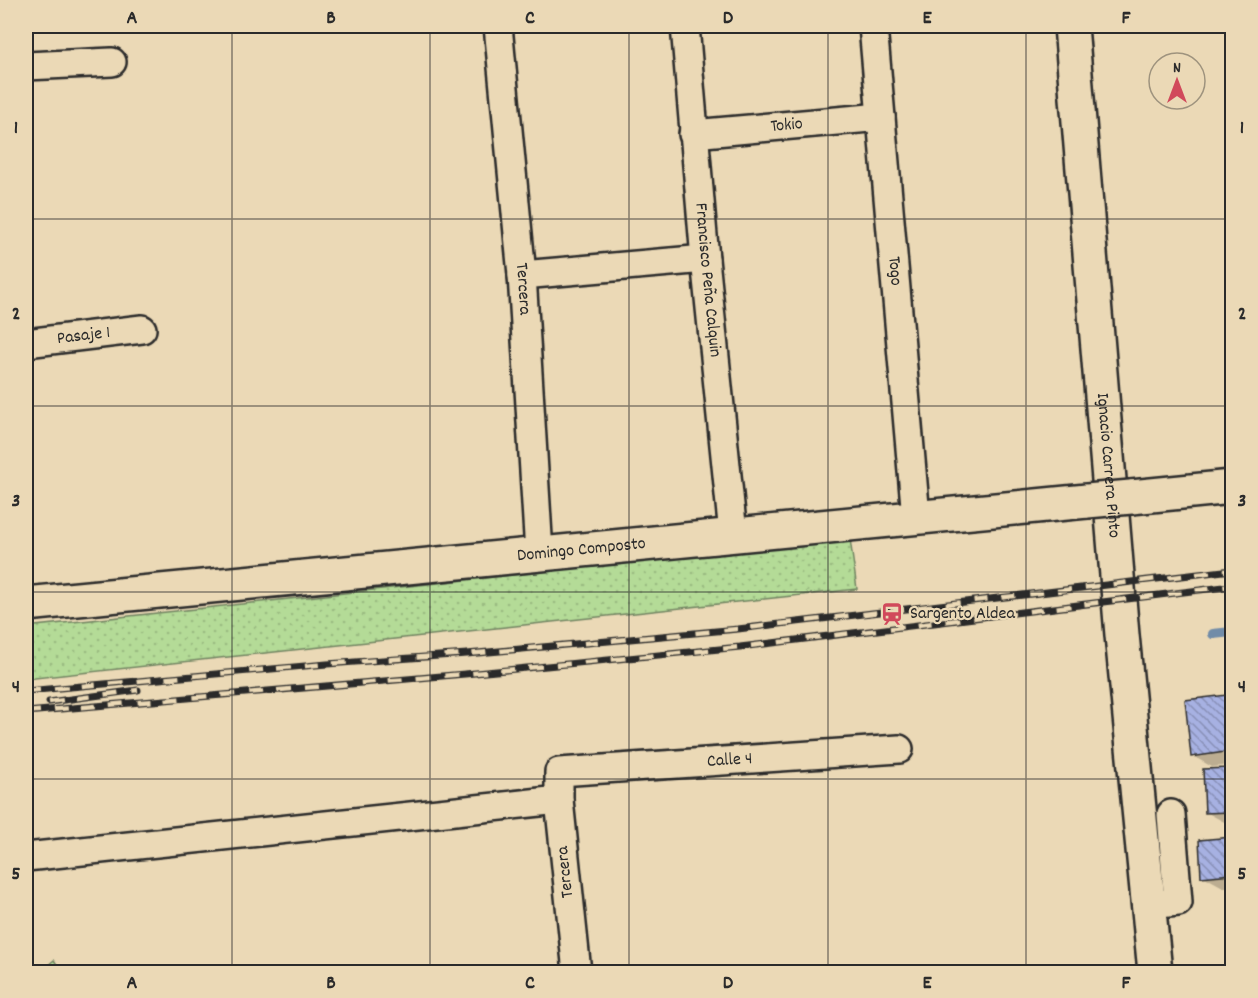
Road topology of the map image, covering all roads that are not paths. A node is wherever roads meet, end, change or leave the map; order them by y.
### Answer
1 (498, 26) edge
2 (685, 26) edge
3 (873, 26) edge
4 (1071, 26) edge
5 (112, 62) dead end
6 (26, 66) edge
7 (880, 117) junction
8 (693, 134) junction
9 (705, 259) junction
10 (522, 275) junction
11 (142, 329) dead end
12 (26, 343) edge
13 (1233, 487) edge
14 (916, 517) junction
15 (733, 534) junction
16 (539, 553) junction
17 (26, 604) edge
18 (899, 749) dead end
19 (559, 772) joint
20 (559, 800) junction
21 (1171, 814) dead end
22 (26, 857) edge
23 (1149, 905) junction
24 (577, 972) edge
25 (1155, 972) edge

1 - 10 street, Tercera
2 - 8 street, Francisco Peña Calquin
3 - 7 street, Togo
4 - 23 main road, Ignacio Carrera Pinto
5 - 6 street
7 - 8 street, Tokio
7 - 14 street, Togo
8 - 9 street, Francisco Peña Calquin
9 - 10 street
9 - 15 street, Francisco Peña Calquin
10 - 16 street, Tercera
11 - 12 street, Pasaje 1
13 - 14 main road, Domingo Composto, bridge
14 - 15 main road, Domingo Composto
15 - 16 main road, Domingo Composto
16 - 17 main road, Domingo Composto
18 - 19 street, Calle 4
19 - 20 street, Tercera
20 - 22 street
20 - 24 street, Tercera
21 - 23 street
23 - 25 main road, Ignacio Carrera Pinto

